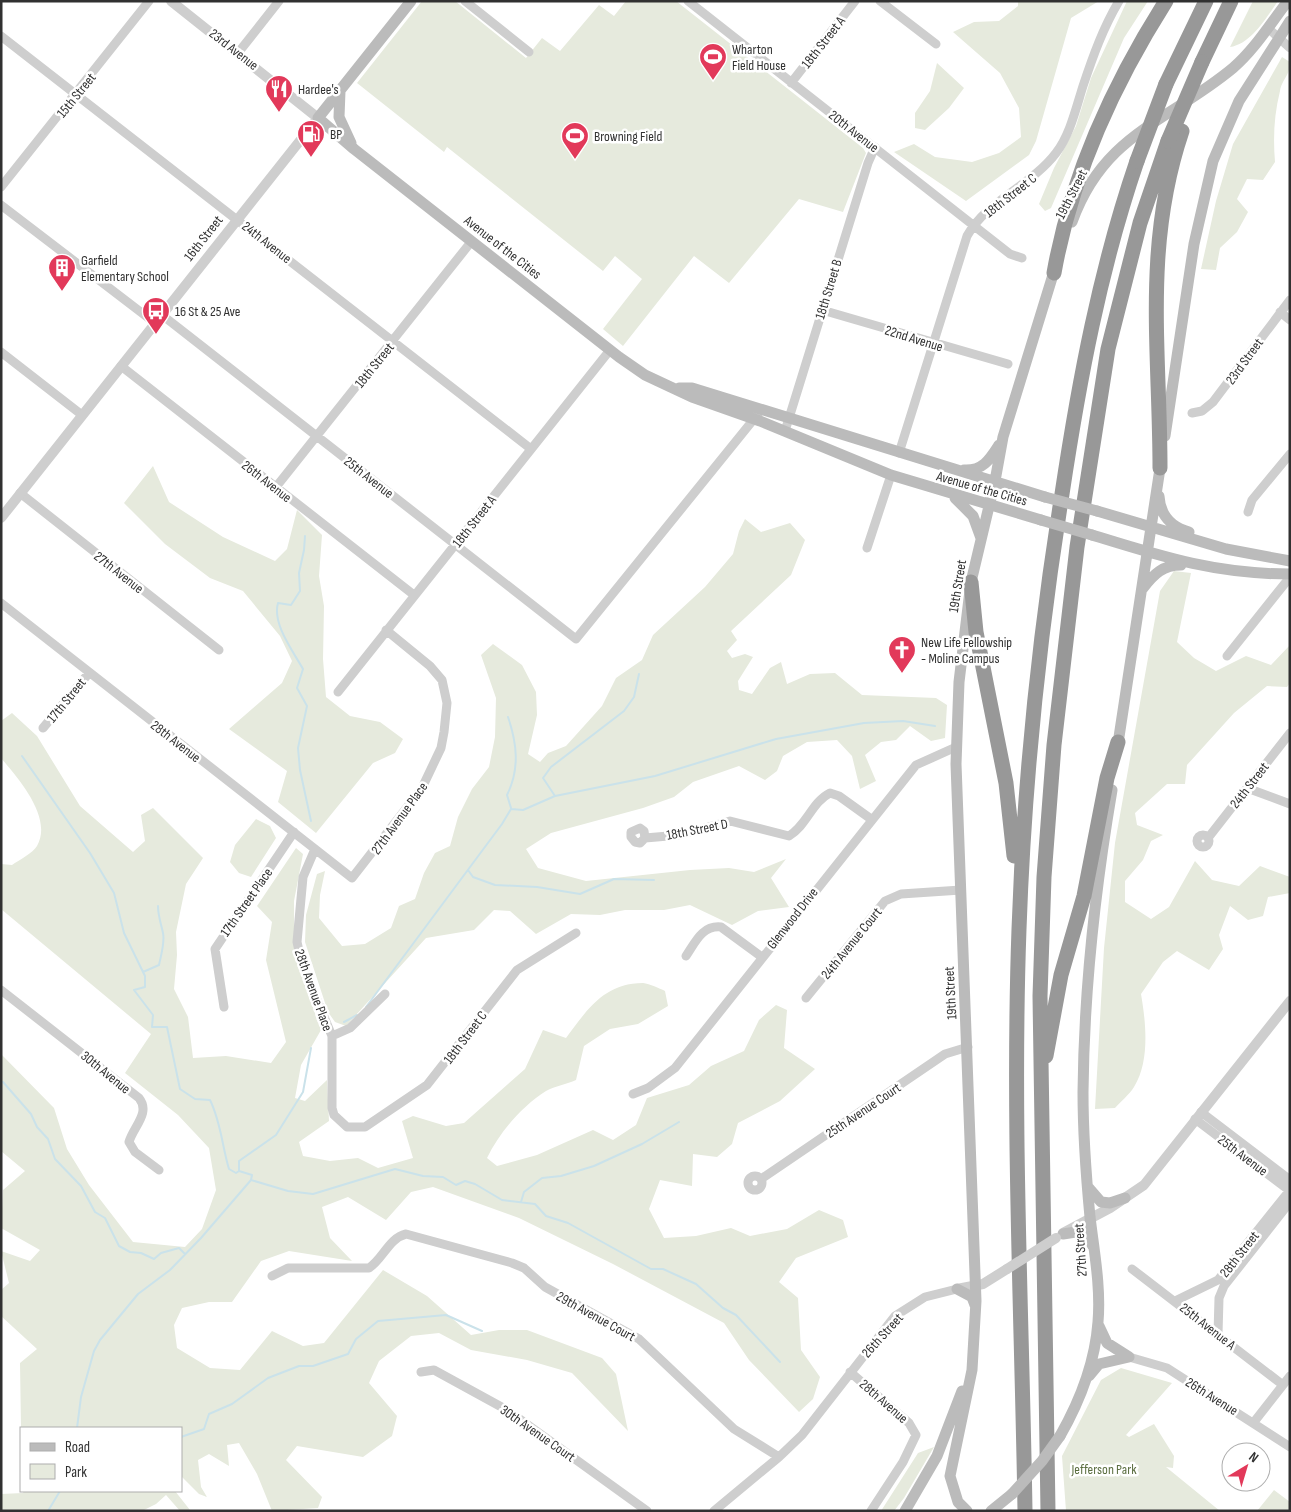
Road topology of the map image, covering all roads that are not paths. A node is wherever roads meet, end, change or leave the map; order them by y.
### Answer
1 (149, 1) edge
2 (171, 1) edge
3 (279, 1) edge
4 (411, 1) edge
5 (465, 1) edge
6 (688, 1) edge
7 (855, 1) edge
8 (880, 1) edge
9 (1119, 1) edge
10 (1166, 1) edge
11 (1206, 1) edge
12 (1232, 1) edge
13 (1288, 1) edge
14 (1290, 21) edge
15 (1269, 29) junction
16 (1, 36) edge
17 (1278, 38) junction
18 (936, 44) dead end
19 (1290, 48) edge
20 (529, 52) dead end
21 (238, 53) junction
22 (1202, 62) junction
23 (791, 83) junction
24 (340, 91) junction
25 (76, 95) junction
26 (318, 118) junction
27 (875, 147) junction
28 (354, 149) junction
29 (1, 187) edge
30 (1, 205) edge
31 (238, 219) junction
32 (973, 225) junction
33 (472, 242) junction
34 (1022, 258) dead end
35 (1054, 273) junction
36 (1290, 300) edge
37 (822, 310) junction
38 (1280, 312) junction
39 (162, 315) junction
40 (1290, 320) edge
41 (155, 324) junction
42 (393, 340) junction
43 (933, 344) junction
44 (610, 350) junction
45 (1, 352) edge
46 (1008, 364) dead end
47 (121, 366) junction
48 (1192, 413) dead end
49 (758, 414) junction
50 (82, 415) junction
51 (789, 419) junction
52 (785, 431) junction
53 (316, 436) junction
54 (1003, 437) junction
55 (531, 449) junction
56 (899, 453) junction
57 (1290, 454) edge
58 (954, 469) junction
59 (1159, 475) junction
60 (891, 476) junction
61 (996, 481) junction
62 (276, 487) junction
63 (20, 494) junction
64 (949, 494) junction
65 (989, 506) junction
66 (1248, 512) dead end
67 (1, 518) edge
68 (1151, 527) junction
69 (981, 539) junction
70 (455, 544) junction
71 (867, 548) dead end
72 (1147, 552) junction
73 (1290, 560) edge
74 (1195, 565) junction
75 (1290, 576) edge
76 (971, 582) junction
77 (1142, 589) junction
78 (414, 595) junction
79 (1, 603) edge
80 (386, 630) junction
81 (219, 650) dead end
82 (1227, 656) dead end
83 (89, 673) junction
84 (338, 692) dead end
85 (43, 728) dead end
86 (1290, 733) edge
87 (1118, 742) junction
88 (956, 747) junction
89 (1246, 788) junction
90 (1290, 804) edge
91 (871, 819) junction
92 (294, 832) junction
93 (645, 838) dead end
94 (1208, 838) dead end
95 (316, 849) junction
96 (352, 878) joint
97 (961, 890) junction
98 (576, 933) dead end
99 (1018, 943) junction
100 (686, 956) dead end
101 (762, 957) junction
102 (1, 990) edge
103 (385, 994) dead end
104 (806, 998) dead end
105 (1290, 1001) edge
106 (224, 1007) dead end
107 (332, 1036) junction
108 (968, 1047) junction
109 (1041, 1076) junction
110 (632, 1094) dead end
111 (1198, 1116) junction
112 (347, 1127) joint
113 (159, 1170) dead end
114 (761, 1178) dead end
115 (1290, 1180) edge
116 (1087, 1186) junction
117 (1290, 1190) edge
118 (1125, 1198) junction
119 (1290, 1202) edge
120 (1090, 1217) junction
121 (1059, 1236) junction
122 (1095, 1251) junction
123 (1132, 1268) dead end
124 (272, 1276) dead end
125 (975, 1286) junction
126 (957, 1289) junction
127 (1175, 1301) junction
128 (975, 1307) junction
129 (1098, 1322) junction
130 (1218, 1334) junction
131 (974, 1343) junction
132 (1130, 1357) junction
133 (421, 1372) dead end
134 (850, 1372) junction
135 (1290, 1376) edge
136 (1086, 1379) junction
137 (1283, 1385) junction
138 (1254, 1422) junction
139 (1290, 1446) edge
140 (779, 1458) junction
141 (647, 1511) edge
142 (714, 1511) edge
143 (871, 1511) edge
144 (905, 1511) edge
145 (967, 1511) edge
146 (991, 1511) edge
147 (1025, 1511) edge
148 (1048, 1511) edge

1 - 25 street, 15th Street
2 - 21 street, 23rd Avenue
3 - 21 street
4 - 24 main road, 16th Street
5 - 20 street
6 - 23 street, 20th Avenue
7 - 23 street, 18th Street A
8 - 18 street
9 - 32 street, 18th Street C
10 - 35 highway
11 - 99 highway, bridge
12 - 22 highway
13 - 15 main road, 19th Street
14 - 17 main road
15 - 17 street
15 - 35 main road, 19th Street
16 - 25 street, 24th Avenue
17 - 19 street
17 - 59 main road
21 - 26 street, 23rd Avenue
22 - 59 highway, bridge
22 - 109 highway, bridge
23 - 27 street, 20th Avenue
24 - 26 main road, 16th Street
24 - 28 main road
25 - 29 street, 15th Street
25 - 31 street, 24th Avenue
26 - 28 main road, Avenue of the Cities
26 - 31 street, 16th Street
27 - 32 street, 20th Avenue
27 - 37 street, 18th Street B
28 - 33 main road, Avenue of the Cities
30 - 41 street
31 - 39 street, 16th Street
31 - 42 street, 24th Avenue
32 - 34 street, 20th Avenue
32 - 43 street, 18th Street C
33 - 42 street, 18th Street
33 - 44 main road, Avenue of the Cities
35 - 54 main road, 19th Street
36 - 38 street, 23rd Street
37 - 43 street, 22nd Avenue
37 - 51 street, 18th Street B
38 - 40 street
38 - 48 street, 23rd Street
39 - 41 street, 16th Street
39 - 53 street, 25th Avenue
41 - 47 street, 16th Street
42 - 53 street, 18th Street
42 - 55 street, 24th Avenue
43 - 46 street, 22nd Avenue
43 - 56 street, 18th Street C
44 - 49 main road, Avenue of the Cities
44 - 55 street, 18th Street A
45 - 50 street
47 - 50 street, 16th Street
47 - 62 street, 26th Avenue
49 - 51 main road, Avenue of the Cities
49 - 52 main road, Avenue of the Cities
49 - 70 street, 25th Avenue
50 - 63 street, 16th Street
51 - 52 street, 18th Street B
51 - 56 main road, Avenue of the Cities
52 - 60 main road, Avenue of the Cities
53 - 62 street, 18th Street
53 - 70 street, 25th Avenue
54 - 58 main road
54 - 61 main road, 19th Street
55 - 70 street, 18th Street A
56 - 58 main road, Avenue of the Cities
57 - 66 street
58 - 61 main road, Avenue of the Cities
59 - 68 main road
59 - 73 main road
60 - 64 main road, Avenue of the Cities
60 - 71 street
61 - 65 main road, 19th Street
61 - 68 main road, Avenue of the Cities, bridge
62 - 78 street, 26th Avenue
63 - 67 street, 16th Street
63 - 81 street, 27th Avenue
64 - 65 main road, Avenue of the Cities
64 - 69 main road
65 - 69 main road, 19th Street
65 - 72 main road, Avenue of the Cities, bridge
68 - 72 main road
68 - 73 main road, Avenue of the Cities
69 - 76 main road, 19th Street
70 - 78 street, 18th Street A
72 - 74 main road, Avenue of the Cities
72 - 77 main road
74 - 75 main road, Avenue of the Cities
74 - 77 main road
75 - 82 street
76 - 88 main road, 19th Street
76 - 99 highway
77 - 87 main road
78 - 80 street, 18th Street A
79 - 83 street, 28th Avenue
80 - 84 street, 18th Street A
80 - 96 street, 27th Avenue Place
83 - 85 street, 17th Street
83 - 92 street, 28th Avenue
86 - 89 street, 24th Street
87 - 109 highway
87 - 116 main road
88 - 91 street, Glenwood Drive
88 - 97 main road, 19th Street
89 - 90 street
89 - 94 street, 24th Street
91 - 93 street, 18th Street D
91 - 101 street, Glenwood Drive
92 - 95 street, 28th Avenue
92 - 106 street, 17th Street Place
95 - 96 street, 28th Avenue
95 - 107 street, 28th Avenue Place
97 - 104 street, 24th Avenue Court
97 - 108 main road, 19th Street
98 - 112 street, 18th Street C
99 - 147 highway
100 - 101 street
101 - 110 street, Glenwood Drive
102 - 113 street, 30th Avenue
103 - 107 street
105 - 111 street, 27th Street
107 - 112 street, 28th Avenue Place
108 - 114 street, 25th Avenue Court
108 - 125 main road, 19th Street
109 - 148 highway
111 - 115 street, 25th Avenue
111 - 117 street, 25th Avenue
111 - 118 street, 27th Street
116 - 118 main road
116 - 120 main road
117 - 127 street, 28th Street
118 - 120 street, 27th Street
119 - 130 street, 28th Street
120 - 121 street, 26th Street
120 - 122 main road, 27th Street
121 - 122 main road
121 - 125 street, 26th Street, bridge
122 - 129 main road, 27th Street
123 - 127 street, 25th Avenue A
124 - 140 street, 29th Avenue Court
125 - 126 street, 26th Street
125 - 128 main road, 19th Street
126 - 128 main road
126 - 134 street, 26th Street
127 - 130 street, 25th Avenue A
128 - 131 main road, 19th Street
129 - 132 main road
129 - 136 main road, 27th Street
130 - 137 street, 25th Avenue A
131 - 144 main road
131 - 145 main road
132 - 136 main road
132 - 138 street, 26th Avenue
133 - 141 street, 30th Avenue Court
134 - 140 street, 26th Street
134 - 143 street, 28th Avenue
135 - 137 street
136 - 146 main road, 27th Street, bridge
137 - 138 street
138 - 139 street, 26th Avenue
140 - 142 street, 26th Street

